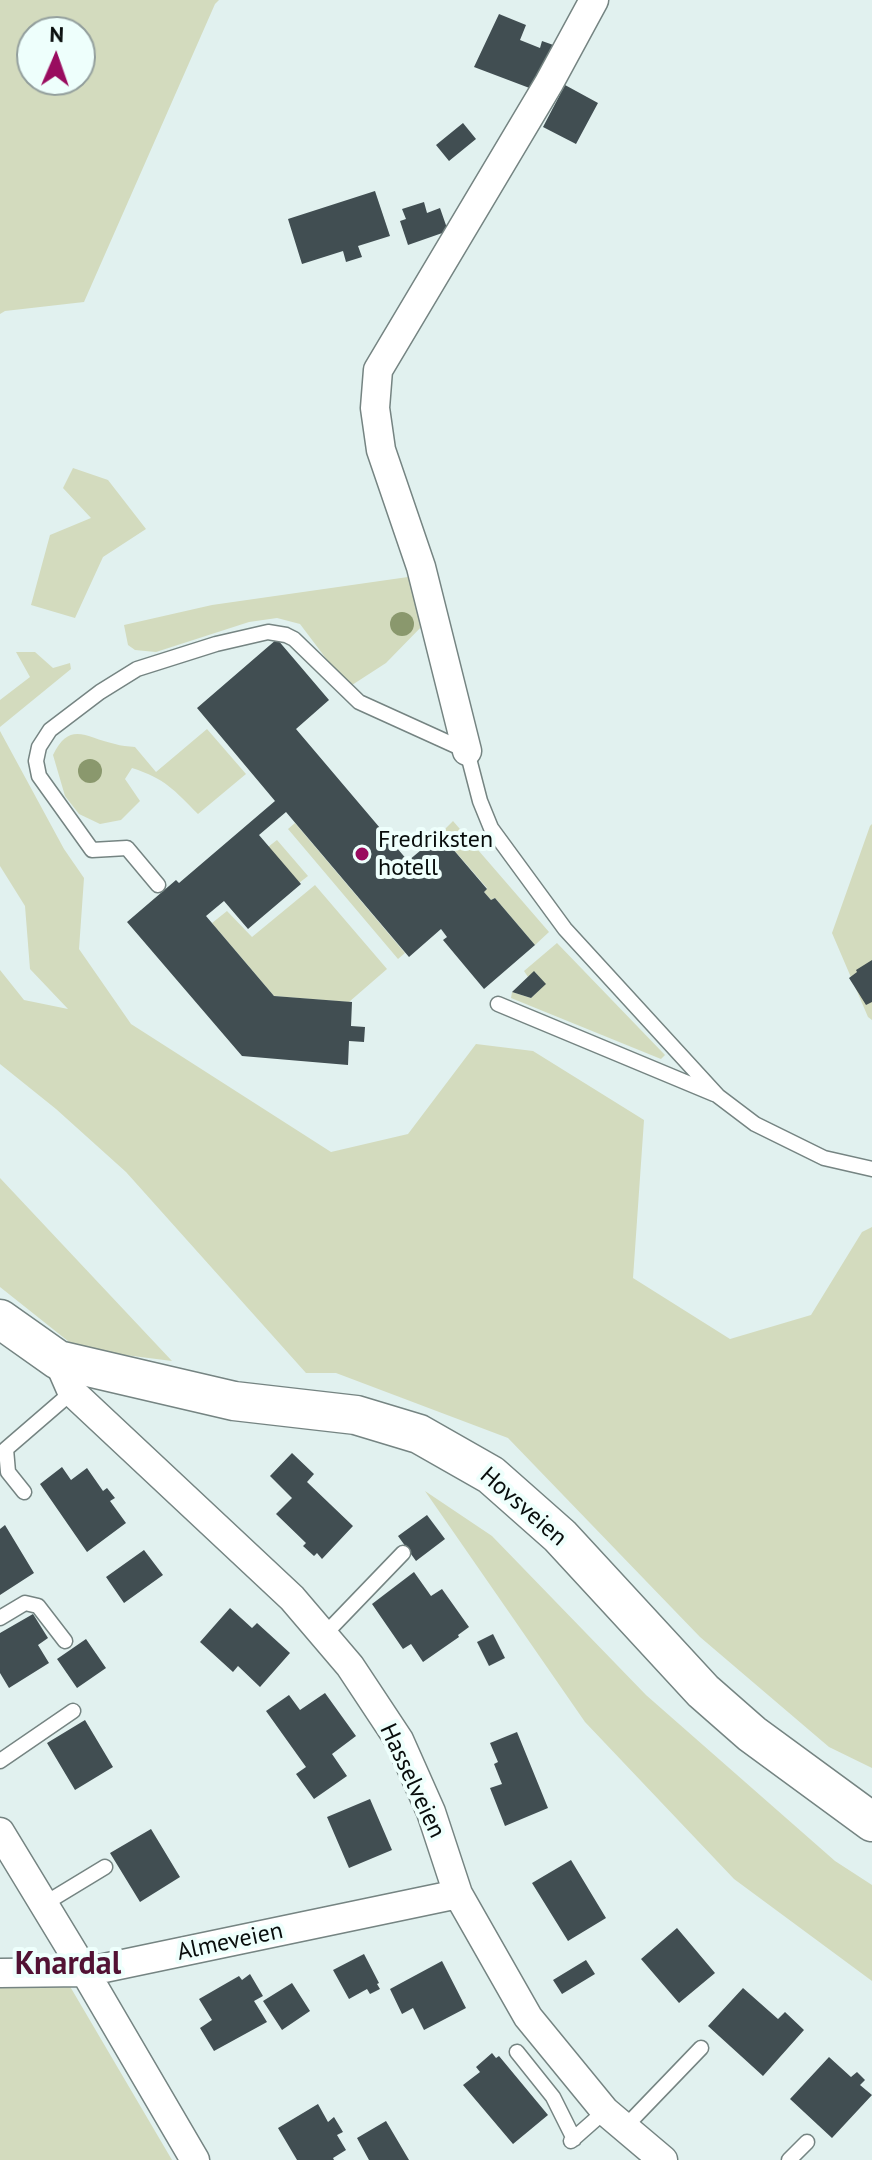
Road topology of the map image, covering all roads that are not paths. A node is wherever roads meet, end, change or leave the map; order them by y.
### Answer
1 (594, 0) edge
2 (467, 751) junction
3 (158, 885) dead end
4 (498, 1004) dead end
5 (718, 1096) junction
6 (872, 1169) edge
7 (0, 1319) edge
8 (65, 1376) junction
9 (24, 1492) dead end
10 (403, 1553) dead end
11 (0, 1618) edge
12 (324, 1635) junction
13 (65, 1641) dead end
14 (73, 1711) dead end
15 (0, 1761) edge
16 (872, 1822) edge
17 (0, 1832) edge
18 (105, 1867) dead end
19 (458, 1894) junction
20 (44, 1904) junction
21 (85, 1972) junction
22 (0, 1973) edge
23 (701, 2048) dead end
24 (517, 2052) dead end
25 (615, 2119) junction
26 (807, 2142) dead end
27 (195, 2160) edge
28 (663, 2160) edge
29 (789, 2160) edge

1 - 2 street
2 - 3 lane
2 - 5 lane
4 - 5 lane
5 - 6 lane
7 - 8 street, Hovsveien
8 - 9 lane
8 - 12 street, Hasselveien
8 - 16 street, Hovsveien
10 - 12 lane
11 - 13 lane
12 - 19 street, Hasselveien
14 - 15 lane
17 - 20 street
18 - 20 lane
19 - 21 street, Almeveien
19 - 25 street, Hasselveien
20 - 21 street
21 - 22 street, Almeveien
21 - 27 street
23 - 25 lane
24 - 25 lane
25 - 28 street, Hasselveien
26 - 29 lane

